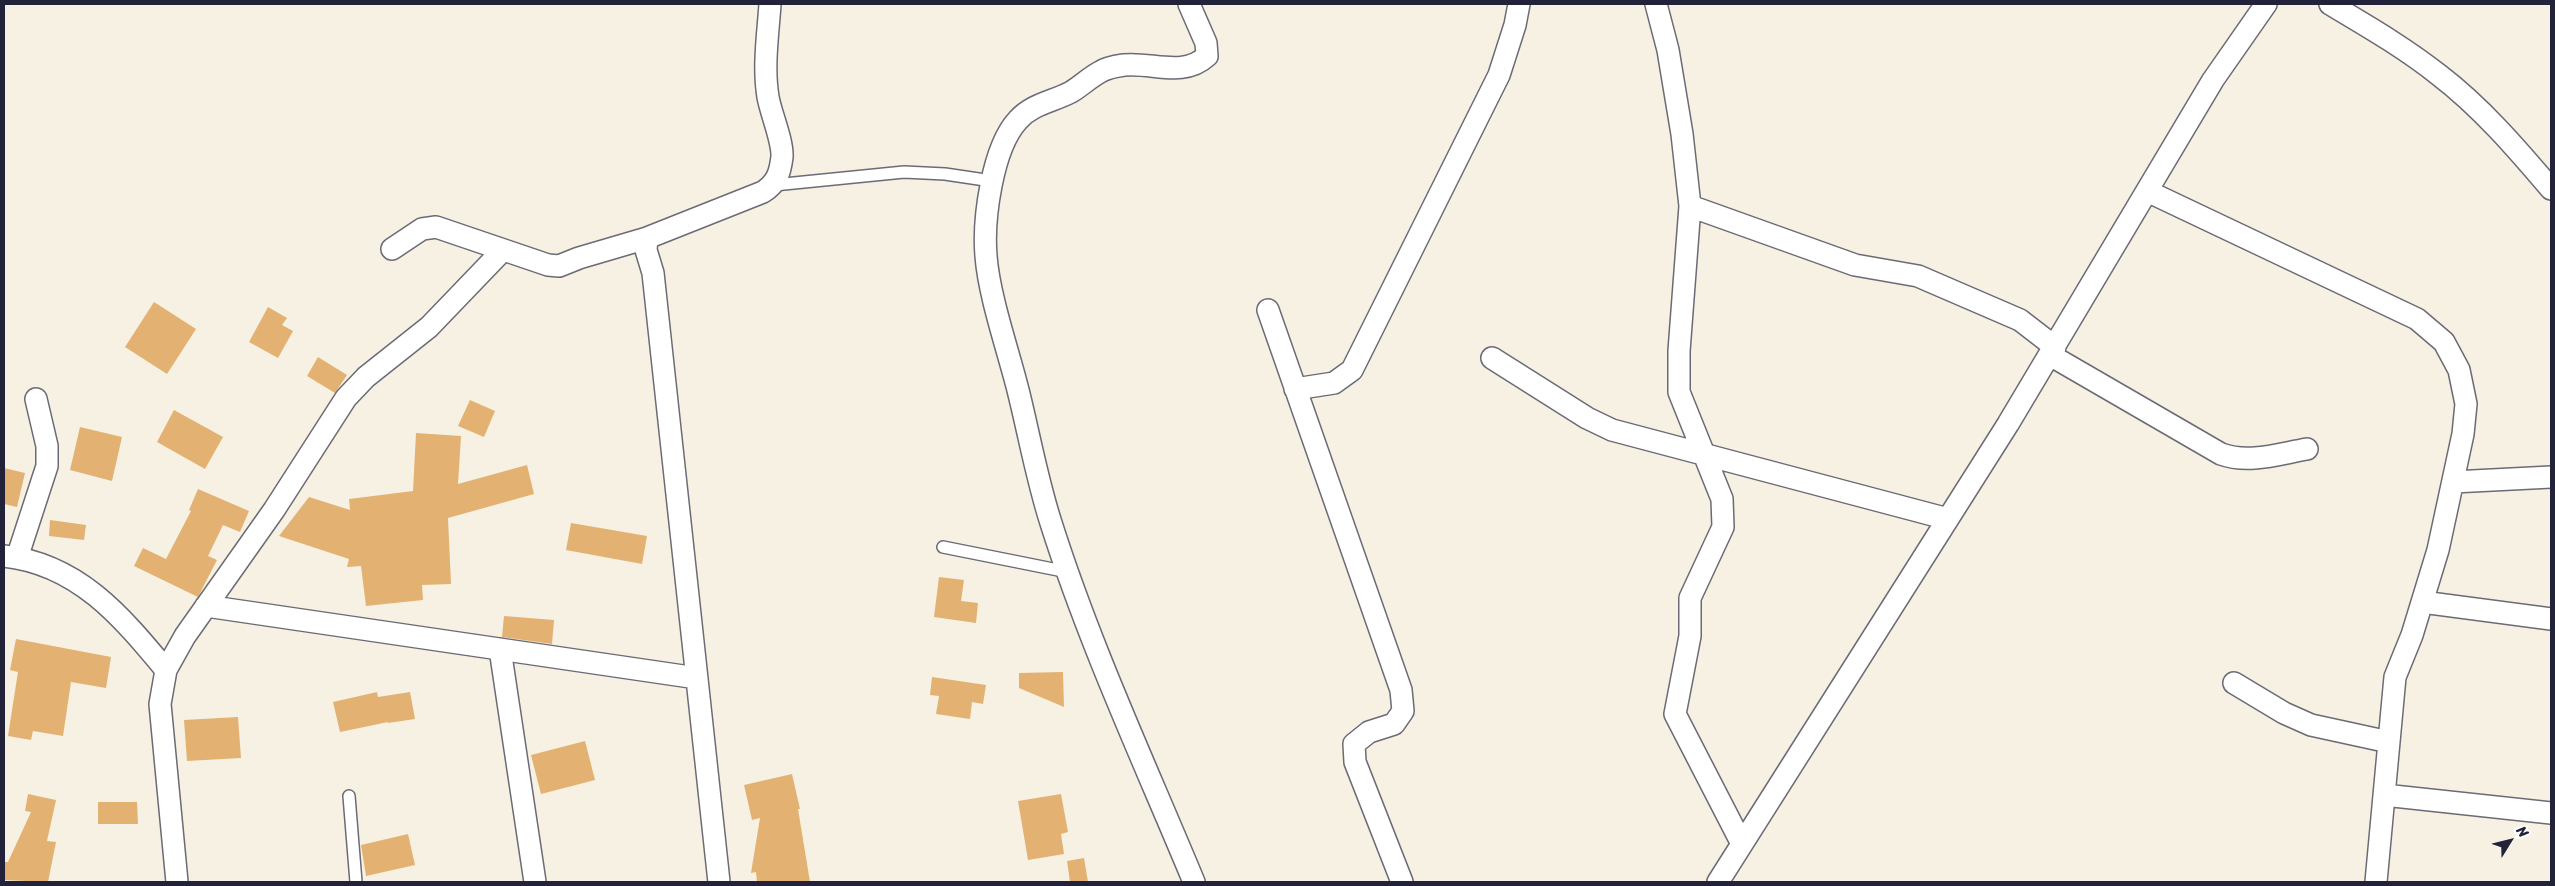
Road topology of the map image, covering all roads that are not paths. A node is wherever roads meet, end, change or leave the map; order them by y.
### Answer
1 (770, 4) edge
2 (1190, 4) edge
3 (1519, 4) edge
4 (1656, 4) edge
5 (2330, 4) edge
6 (2261, 6) edge
7 (2549, 178) edge
8 (992, 181) junction
9 (774, 185) junction
10 (2147, 191) junction
11 (1690, 206) junction
12 (647, 238) junction
13 (392, 249) dead end
14 (502, 250) junction
15 (1268, 310) dead end
16 (2052, 351) junction
17 (1492, 358) dead end
18 (1295, 389) junction
19 (36, 399) dead end
20 (2307, 449) dead end
21 (1703, 453) junction
22 (2551, 476) edge
23 (2453, 482) junction
24 (1948, 519) junction
25 (943, 547) dead end
26 (10, 557) edge
27 (1068, 572) junction
28 (2422, 602) junction
29 (206, 606) junction
30 (2551, 619) edge
31 (500, 649) junction
32 (166, 670) junction
33 (697, 678) junction
34 (2234, 683) dead end
35 (2389, 742) junction
36 (2384, 794) junction
37 (349, 796) dead end
38 (2551, 813) edge
39 (1742, 844) junction
40 (177, 882) edge
41 (356, 882) edge
42 (535, 882) edge
43 (719, 882) edge
44 (1194, 882) edge
45 (1402, 882) edge
46 (1718, 882) edge
47 (2376, 882) edge

1 - 9 street
2 - 8 street
3 - 18 street
4 - 11 street
5 - 7 street
6 - 10 street
8 - 9 lane
8 - 27 street
9 - 12 street
10 - 16 street
10 - 23 street
11 - 16 street
11 - 21 street
12 - 14 street
12 - 33 street
13 - 14 street
14 - 29 street
15 - 18 street
16 - 20 street
16 - 24 street
17 - 21 street
18 - 45 street
19 - 26 street
21 - 24 street
21 - 39 street
22 - 23 street
23 - 28 street
24 - 39 street
25 - 27 lane
26 - 32 street
27 - 44 street
28 - 30 street
28 - 35 street
29 - 31 street
29 - 32 street
31 - 33 street
31 - 42 street
32 - 40 street
33 - 43 street
34 - 35 street
35 - 36 street
36 - 38 street
36 - 47 street
37 - 41 lane
39 - 46 street

